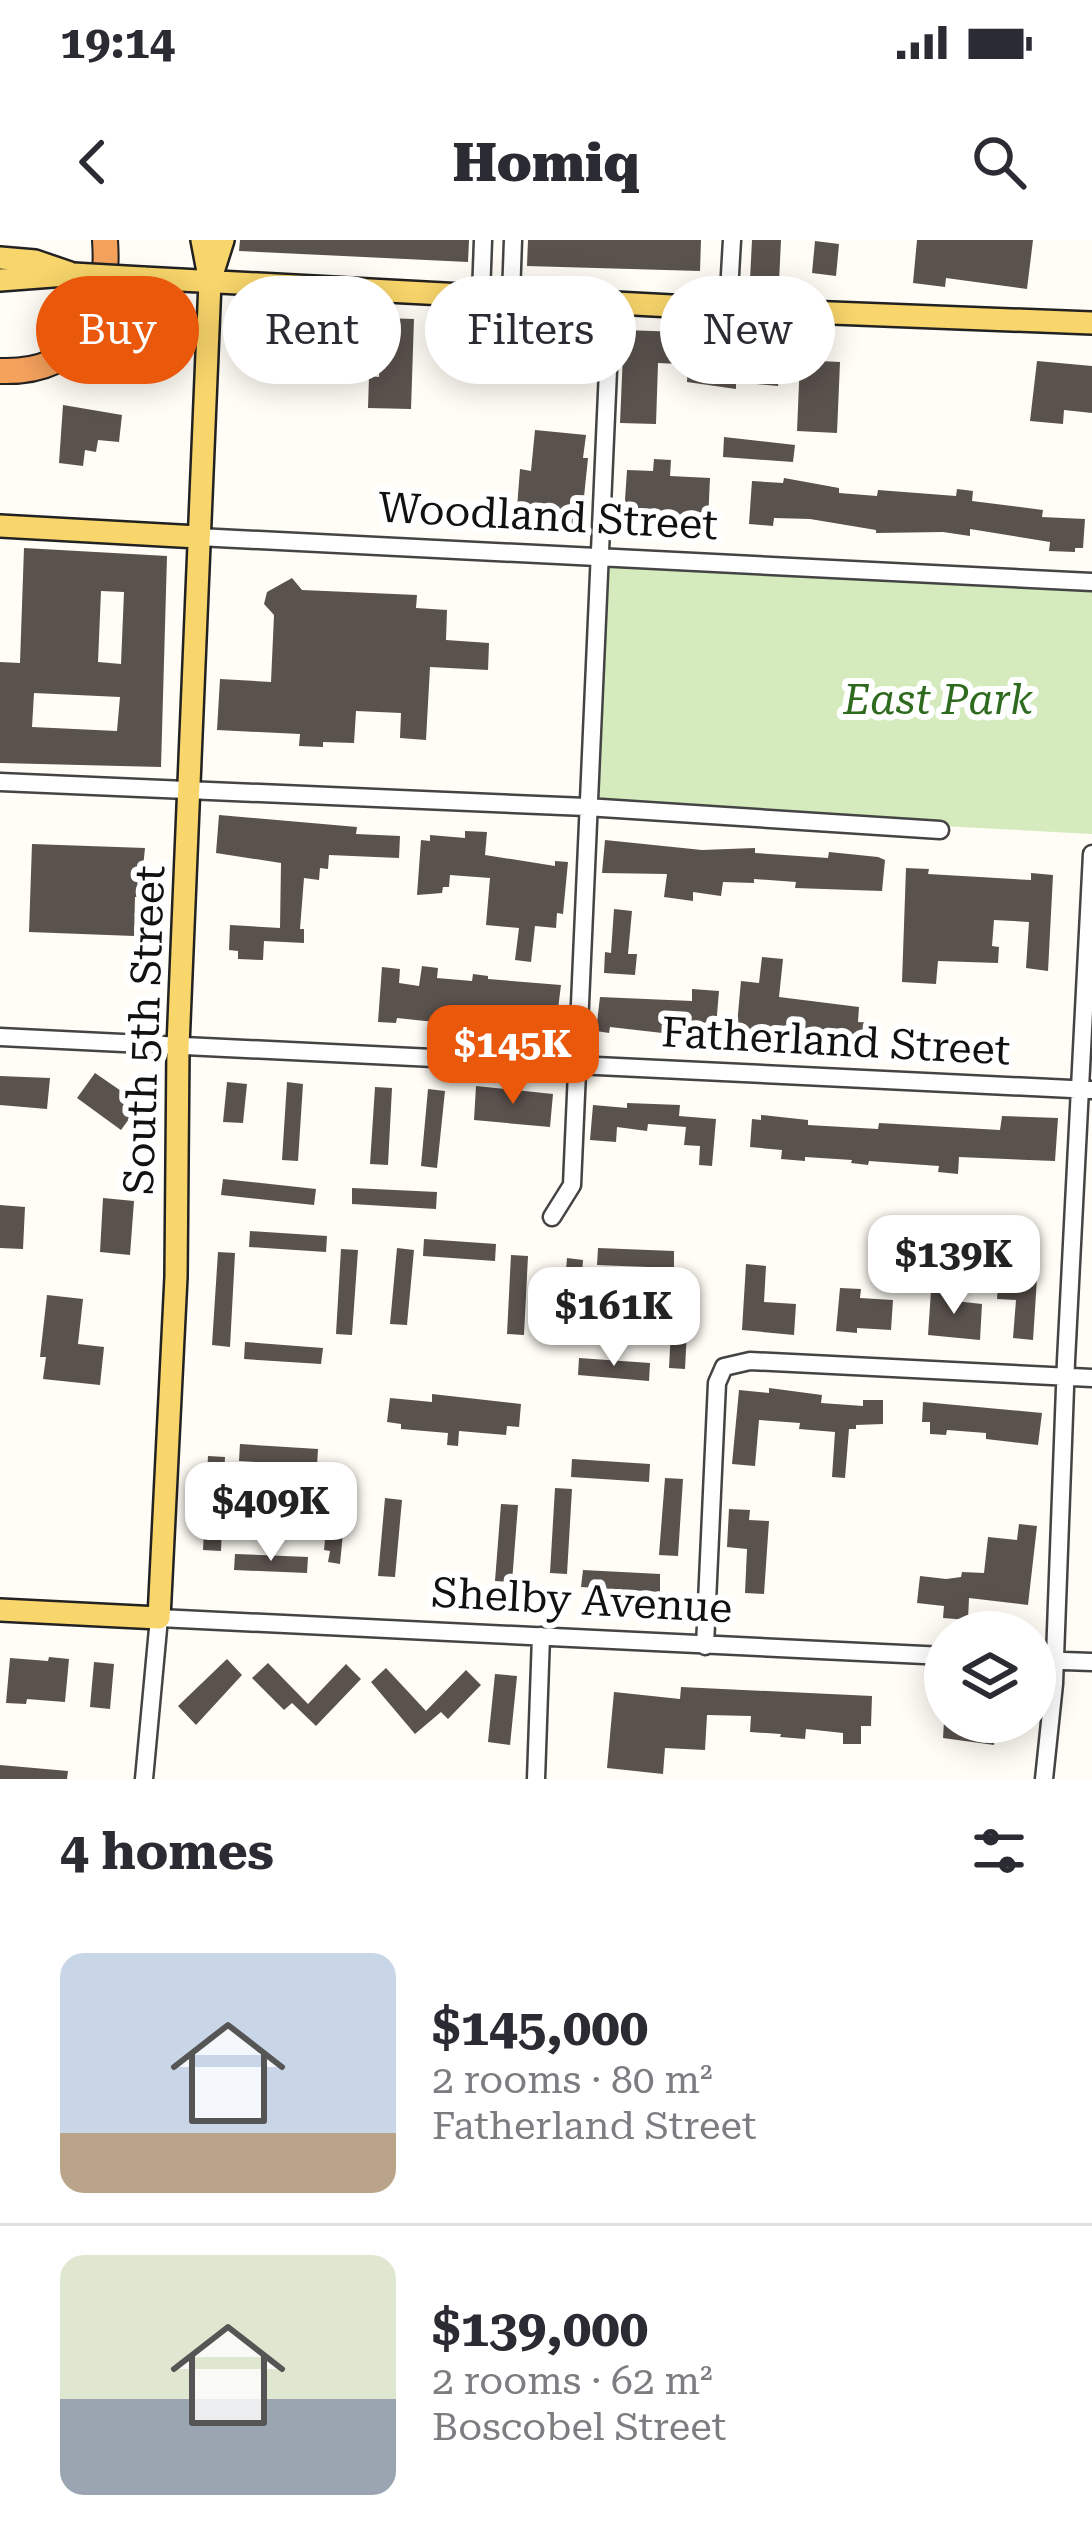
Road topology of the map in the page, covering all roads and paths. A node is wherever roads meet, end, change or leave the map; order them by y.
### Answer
1 (105, 240) edge
2 (202, 240) edge
3 (223, 240) edge
4 (483, 240) edge
5 (513, 240) edge
6 (732, 240) edge
7 (0, 258) edge
8 (73, 274) junction
9 (482, 276) edge
10 (512, 276) edge
11 (730, 276) edge
12 (0, 280) edge
13 (210, 282) junction
14 (425, 293) edge
15 (835, 313) edge
16 (1092, 323) edge
17 (0, 371) edge
18 (607, 384) edge
19 (0, 526) edge
20 (198, 537) junction
21 (600, 556) junction
22 (1092, 582) edge
23 (0, 782) edge
24 (191, 793) junction
25 (586, 807) junction
26 (940, 830) dead end
27 (1092, 854) edge
28 (0, 1036) edge
29 (178, 1046) junction
30 (576, 1064) junction
31 (1085, 1090) edge
32 (552, 1217) dead end
33 (1065, 1377) junction
34 (1092, 1378) edge
35 (0, 1610) edge
36 (1048, 1611) edge
37 (159, 1618) junction
38 (541, 1636) junction
39 (705, 1646) junction
40 (924, 1655) edge
41 (1056, 1660) edge
42 (1092, 1662) edge
43 (1044, 1743) edge
44 (144, 1779) edge
45 (536, 1779) edge
46 (1044, 1779) edge

1 - 17 highway
2 - 13 main road
3 - 13 main road
4 - 9 street
5 - 10 street
6 - 11 street
7 - 8 main road
8 - 12 main road
8 - 13 main road, bridge
13 - 14 main road
13 - 20 main road, South 5th Street
15 - 16 main road
18 - 21 street
19 - 20 main road, Woodland Street
20 - 21 street, Woodland Street
20 - 24 main road, South 5th Street
21 - 22 street, Woodland Street
21 - 25 street
23 - 24 street
24 - 25 street
24 - 29 main road, South 5th Street
25 - 26 street
25 - 30 street
27 - 31 street
28 - 29 street, Fatherland Street
29 - 30 street, Fatherland Street
29 - 37 main road, South 5th Street
30 - 31 street, Fatherland Street
30 - 32 street
31 - 33 street
33 - 34 street
33 - 36 street
33 - 39 street
35 - 37 main road, Shelby Avenue
37 - 38 street, Shelby Avenue
37 - 44 street, South 5th Street
38 - 39 street, Shelby Avenue
38 - 45 street
39 - 40 street, Shelby Avenue
41 - 42 street
43 - 46 street

